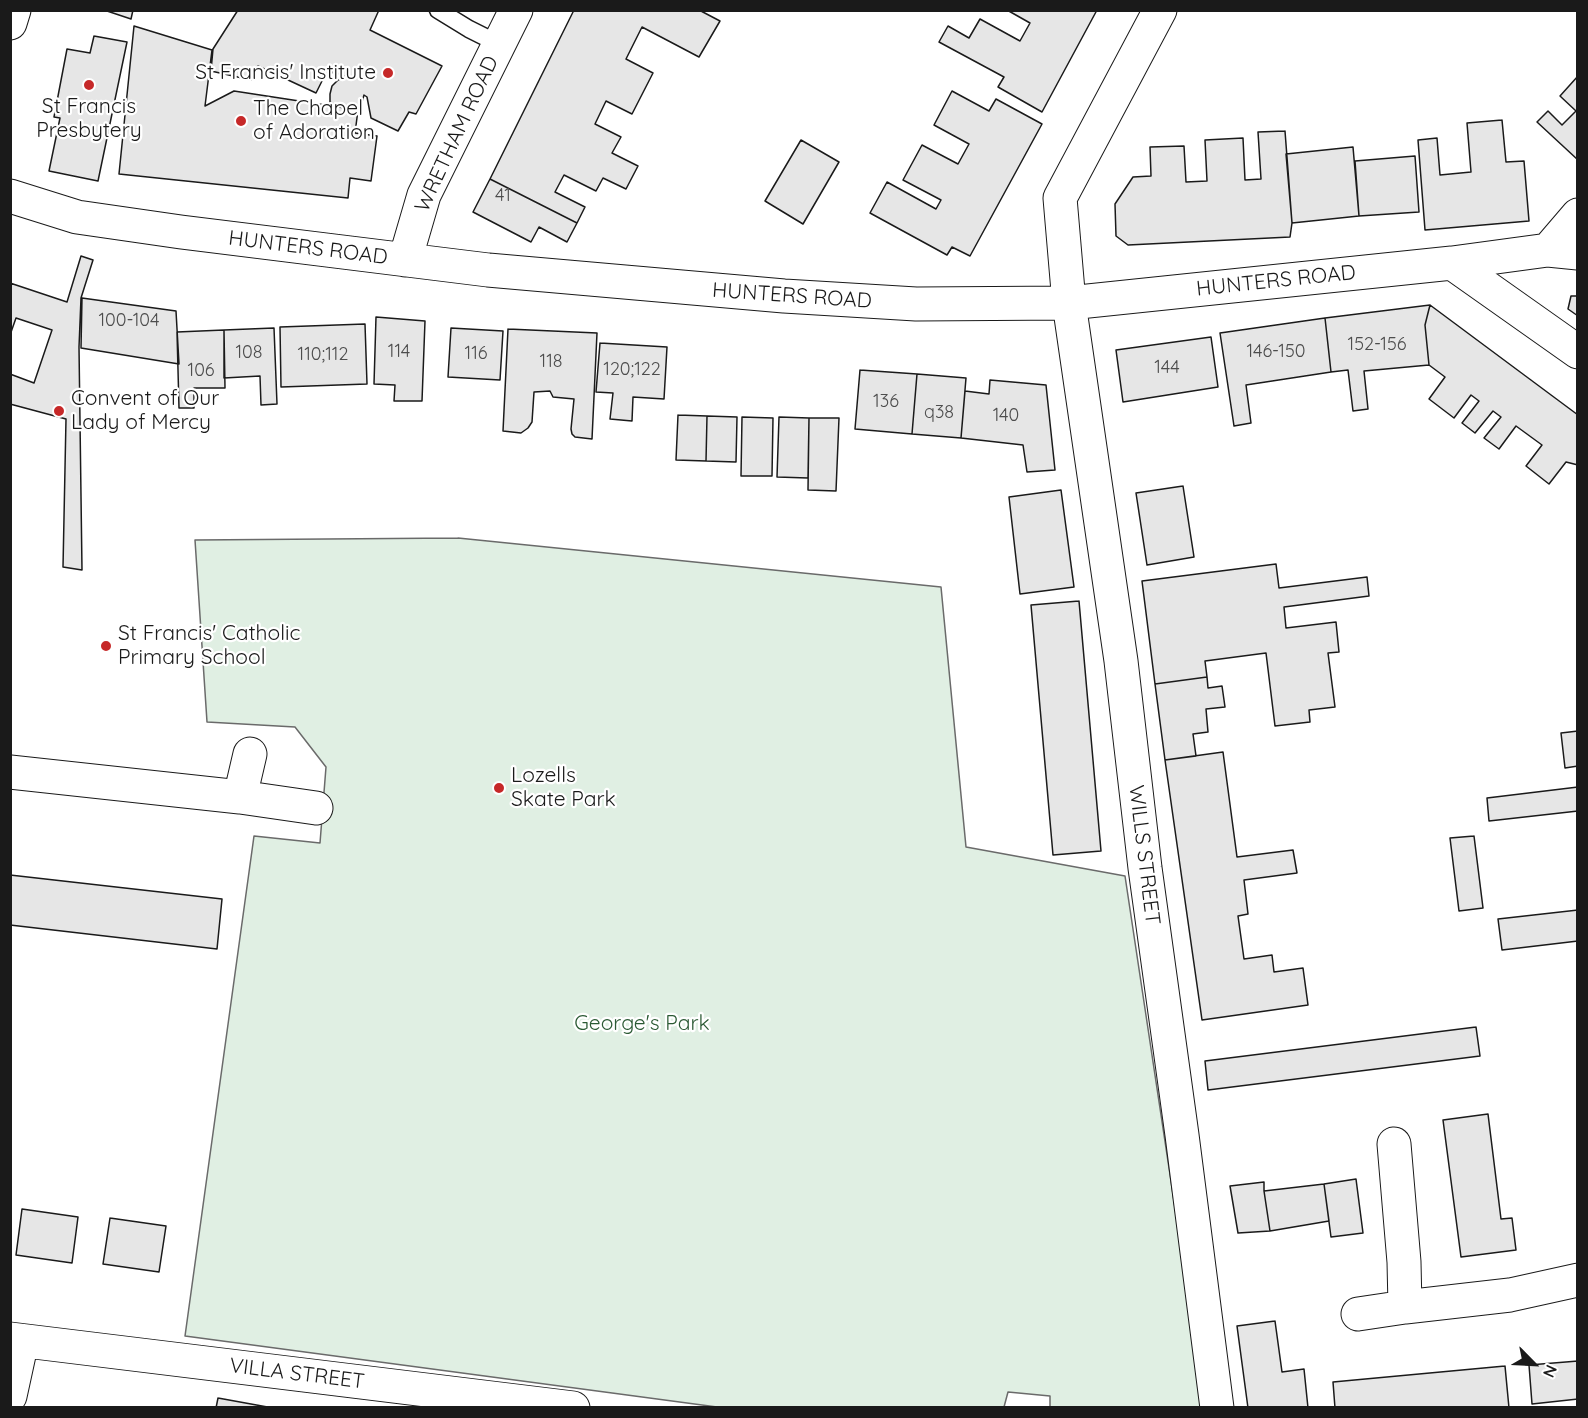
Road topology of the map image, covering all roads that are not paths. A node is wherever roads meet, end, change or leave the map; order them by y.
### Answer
1 (14, 10) edge
2 (438, 10) edge
3 (516, 10) edge
4 (1160, 10) edge
5 (10, 23) edge
6 (499, 44) junction
7 (10, 196) edge
8 (1578, 215) edge
9 (1563, 251) edge
10 (405, 260) junction
11 (1452, 263) junction
12 (1069, 303) junction
13 (1578, 352) edge
14 (250, 754) dead end
15 (10, 772) edge
16 (240, 797) junction
17 (316, 808) dead end
18 (1394, 1144) dead end
19 (1578, 1280) edge
20 (1405, 1307) junction
21 (1358, 1314) dead end
22 (16, 1340) edge
23 (329, 1393) edge
24 (10, 1396) edge
25 (573, 1407) edge
26 (1217, 1407) edge

1 - 5 street
2 - 6 lane
3 - 6 street, WRETHAM ROAD
4 - 12 street, WILLS STREET
6 - 10 street, WRETHAM ROAD
7 - 10 street, HUNTERS ROAD
8 - 9 street
9 - 11 street, HUNTERS ROAD
10 - 12 street, HUNTERS ROAD
11 - 12 street, HUNTERS ROAD
11 - 13 street
12 - 26 street, WILLS STREET
14 - 16 street
15 - 16 street
16 - 17 street
18 - 20 street
19 - 20 street
20 - 21 street
22 - 23 street, VILLA STREET
22 - 24 street, VILLA STREET
23 - 25 street, VILLA STREET

